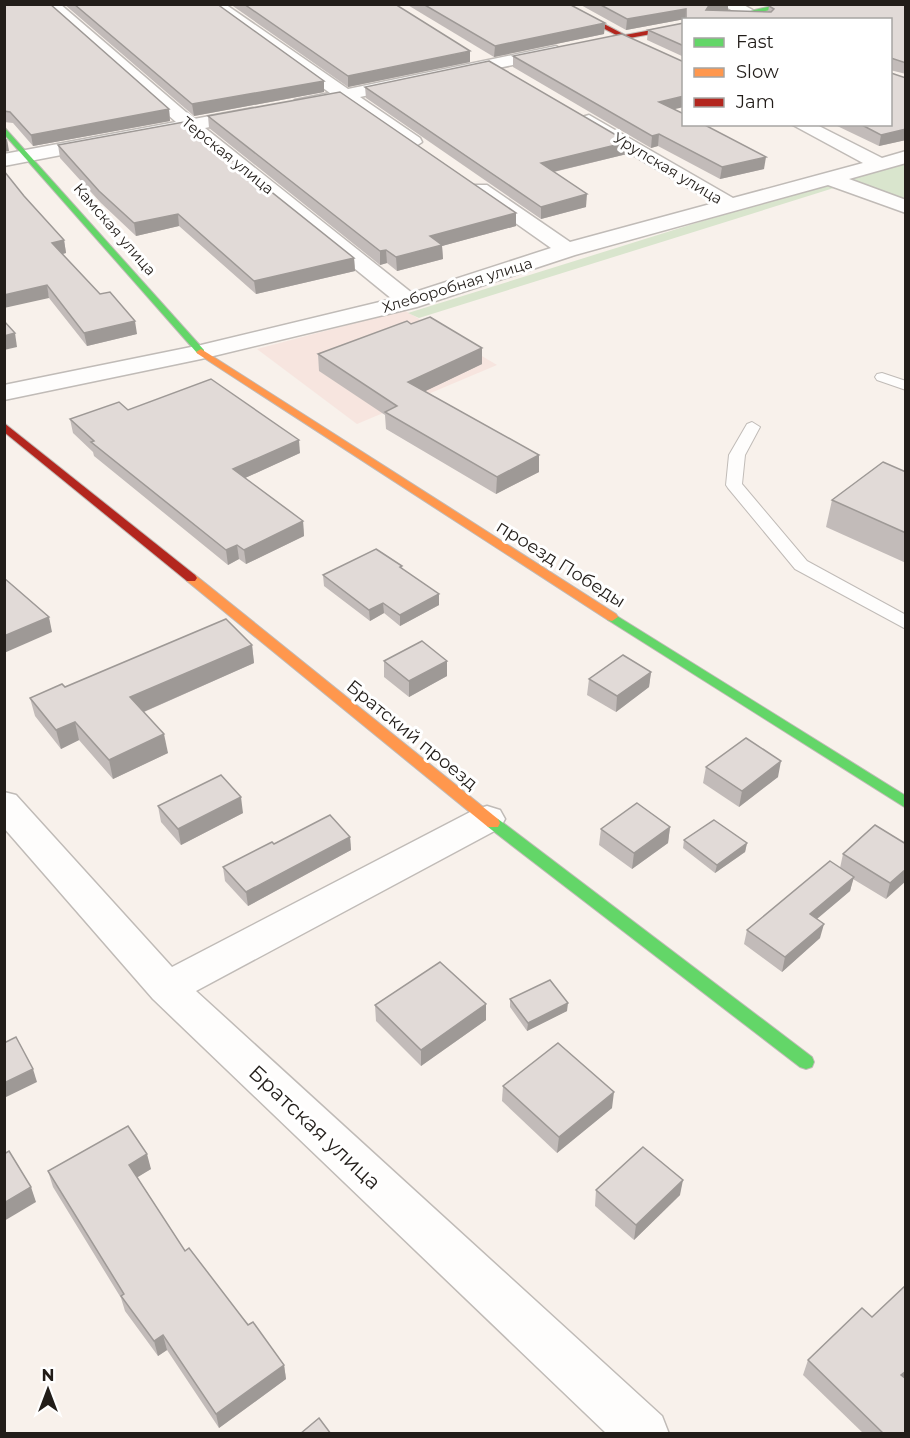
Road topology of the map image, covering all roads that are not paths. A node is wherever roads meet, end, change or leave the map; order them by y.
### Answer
1 (50, 4) edge
2 (214, 4) edge
3 (560, 4) edge
4 (728, 4) edge
5 (792, 4) edge
6 (755, 16) edge
7 (735, 18) edge
8 (682, 26) edge
9 (624, 37) junction
10 (591, 44) edge
11 (569, 48) edge
12 (472, 52) edge
13 (654, 52) edge
14 (492, 63) junction
15 (513, 76) edge
16 (345, 95) junction
17 (575, 112) edge
18 (190, 125) junction
19 (804, 126) edge
20 (4, 129) edge
21 (29, 155) junction
22 (432, 156) edge
23 (906, 157) edge
24 (4, 160) edge
25 (878, 163) junction
26 (461, 176) edge
27 (826, 177) junction
28 (729, 204) junction
29 (906, 207) edge
30 (567, 250) junction
31 (409, 302) junction
32 (201, 352) junction
33 (882, 377) dead end
34 (906, 386) edge
35 (4, 393) edge
36 (4, 426) edge
37 (752, 427) dead end
38 (906, 623) edge
39 (906, 803) edge
40 (4, 804) edge
41 (487, 819) junction
42 (166, 988) junction
43 (806, 1062) dead end
44 (644, 1434) edge

1 - 18 street, Терская улица
2 - 16 street
3 - 9 street
4 - 6 street
5 - 6 street
6 - 7 street
8 - 9 street
9 - 10 street
9 - 13 street
11 - 14 street
12 - 14 street
14 - 15 street
14 - 16 street
16 - 18 street
16 - 22 street
17 - 28 street, Урупская улица
18 - 21 street
18 - 31 street, Терская улица
19 - 25 street
20 - 21 street, Камская улица
21 - 24 street
21 - 32 street, Камская улица
23 - 25 street, Хлеборобная улица
25 - 27 street, Хлеборобная улица
26 - 30 street
27 - 28 street, Хлеборобная улица
27 - 29 street
28 - 30 street, Хлеборобная улица
30 - 31 street, Хлеборобная улица
31 - 32 street, Хлеборобная улица
32 - 35 street, Хлеборобная улица
32 - 39 street, проезд Победы
33 - 34 lane
36 - 41 street, Братский проезд
37 - 38 lane
40 - 42 street, Братская улица
41 - 42 street
41 - 43 street, Братский проезд
42 - 44 street, Братская улица

